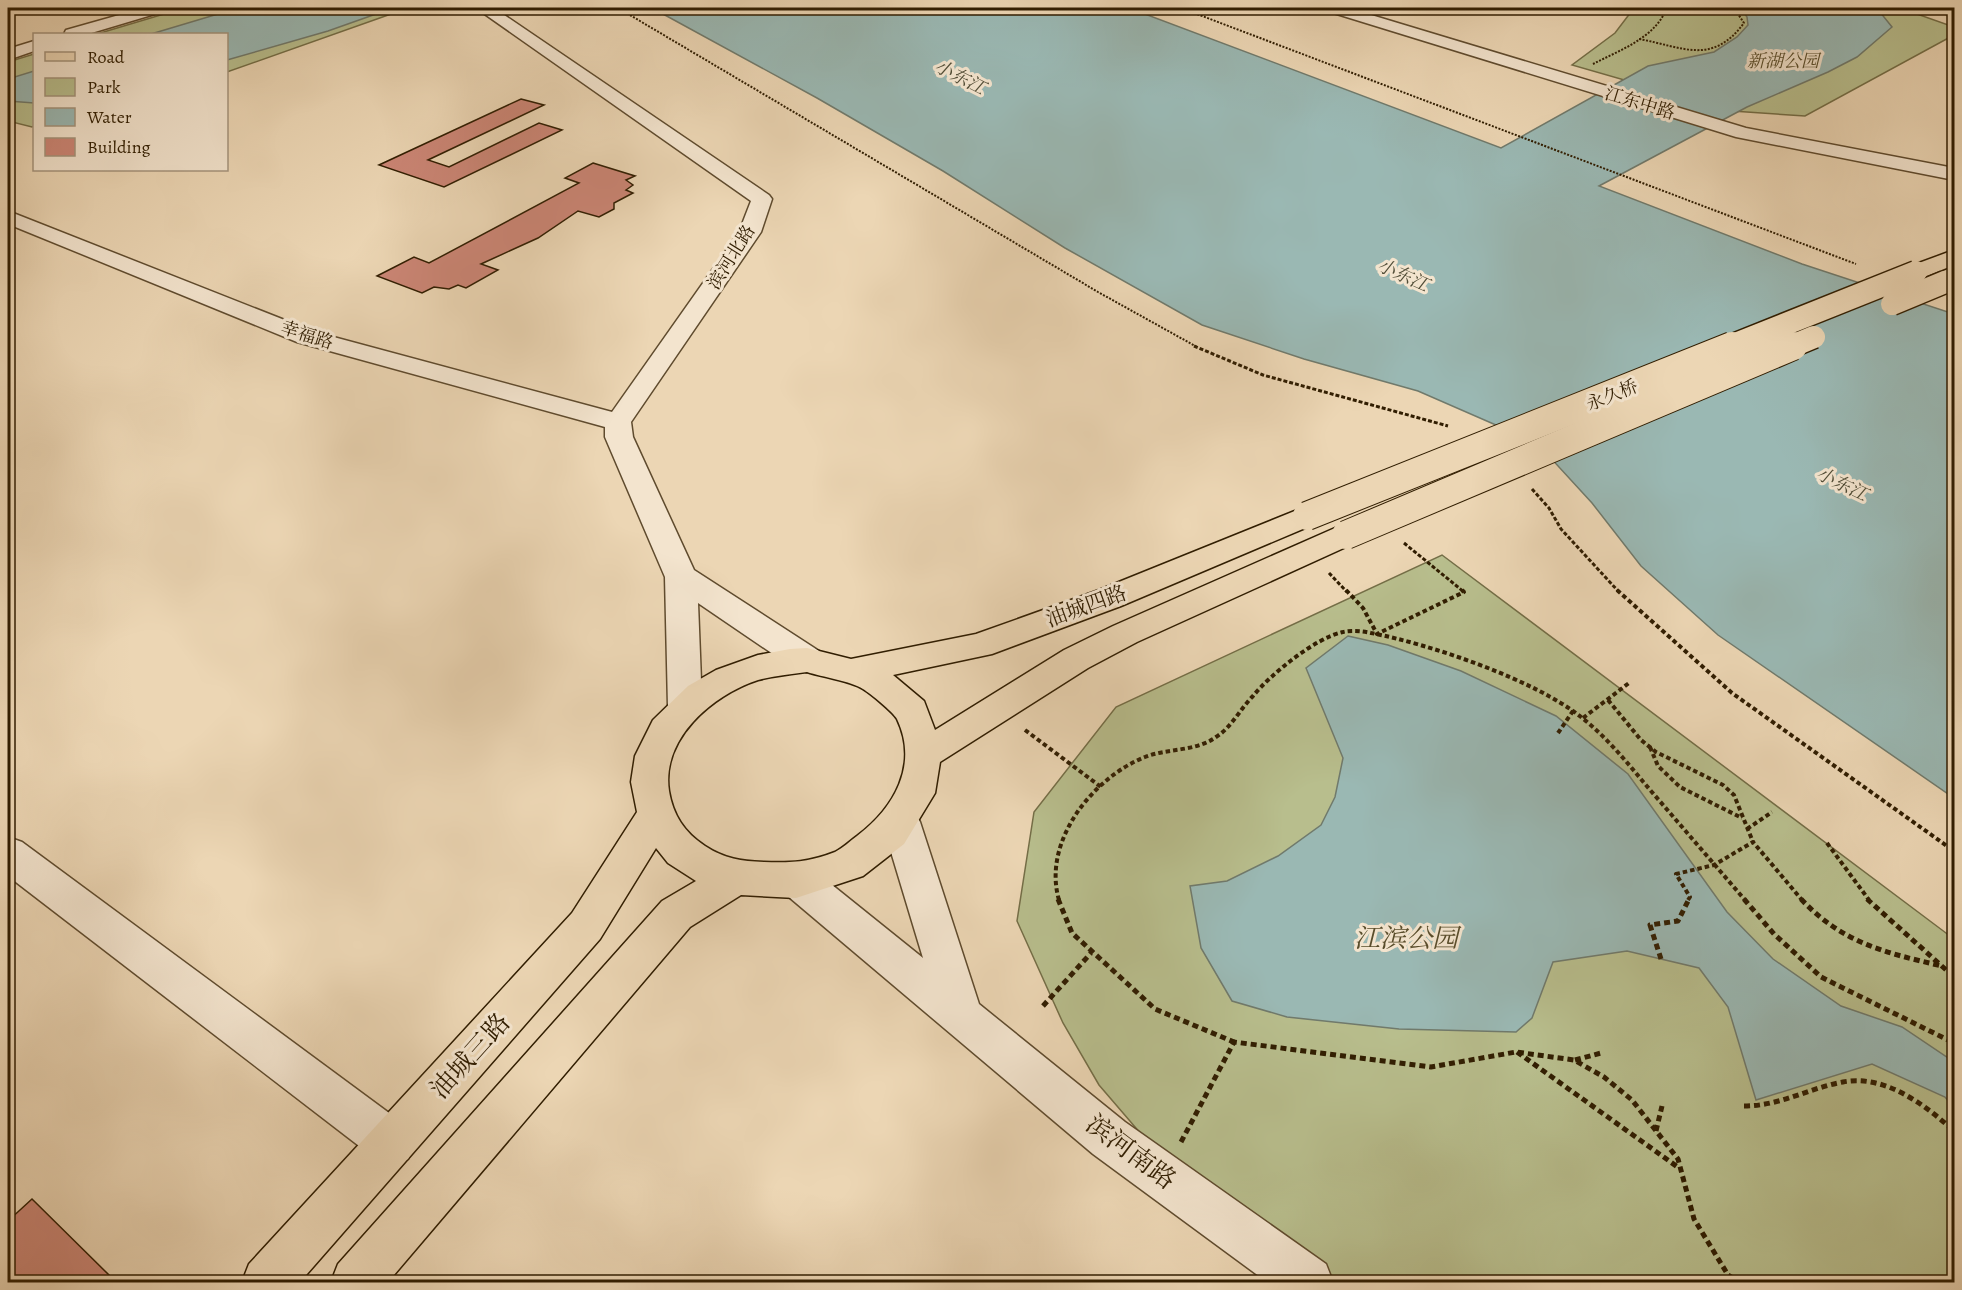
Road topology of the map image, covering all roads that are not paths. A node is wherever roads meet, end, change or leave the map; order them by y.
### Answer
1 (159, 8) edge
2 (484, 8) edge
3 (1333, 8) edge
4 (1394, 8) edge
5 (1946, 8) edge
6 (1954, 12) edge
7 (1378, 21) junction
8 (75, 33) edge
9 (33, 46) edge
10 (8, 55) edge
11 (1954, 174) edge
12 (8, 218) edge
13 (1954, 257) edge
14 (1950, 280) edge
15 (618, 422) junction
16 (1307, 516) joint
17 (1346, 535) joint
18 (681, 577) junction
19 (807, 660) junction
20 (857, 670) junction
21 (685, 707) junction
22 (925, 754) junction
23 (655, 816) junction
24 (901, 822) junction
25 (8, 854) edge
26 (736, 878) junction
27 (797, 880) junction
28 (961, 1014) junction
29 (392, 1143) junction
30 (267, 1282) edge
31 (356, 1282) edge
32 (1308, 1282) edge

1 - 8 street
2 - 15 street, 滨河北路
3 - 7 street, 江东中路
4 - 7 street
5 - 6 street
7 - 11 street, 江东中路
9 - 10 street
12 - 15 street, 幸福路
13 - 16 main road, 永久桥, bridge
14 - 17 main road, 永久桥, bridge
15 - 18 street
16 - 20 main road, 油城四路
17 - 22 main road, 油城四路
18 - 19 street
18 - 21 street
19 - 20 main road
19 - 21 main road
20 - 22 main road
21 - 23 main road
22 - 24 main road
23 - 26 main road
23 - 29 main road, 油城三路
24 - 27 main road
24 - 28 street
25 - 29 street
26 - 27 main road
26 - 31 main road
27 - 28 street, 滨河南路
28 - 32 street, 滨河南路
29 - 30 main road, 油城三路

